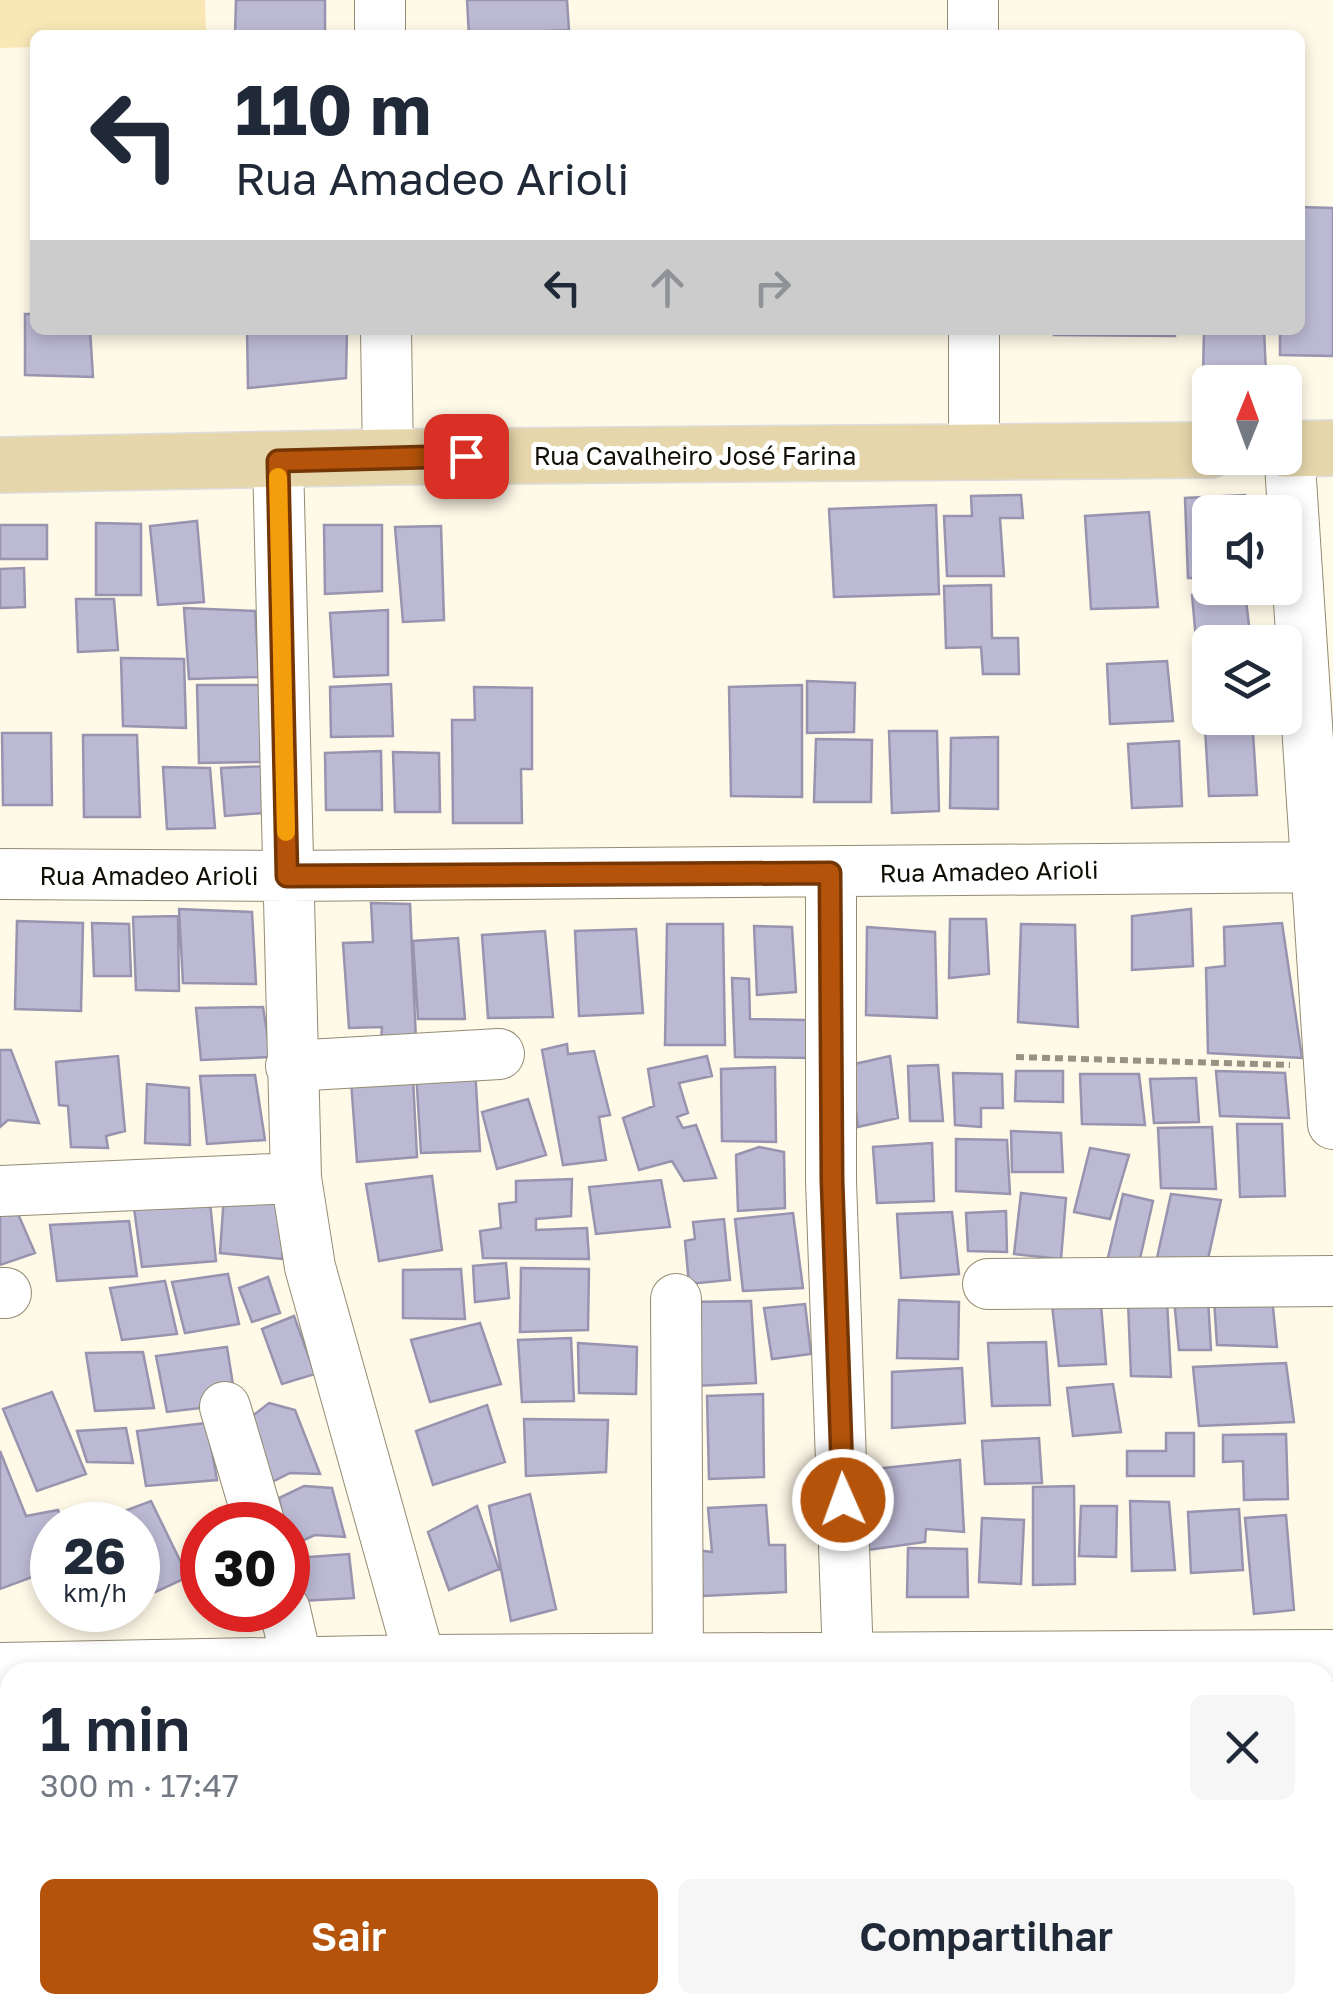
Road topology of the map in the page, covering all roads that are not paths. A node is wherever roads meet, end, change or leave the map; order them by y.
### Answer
1 (380, 0) edge
2 (973, 0) edge
3 (380, 30) edge
4 (973, 30) edge
5 (386, 335) edge
6 (974, 335) edge
7 (1302, 448) edge
8 (1192, 450) edge
9 (974, 454) junction
10 (388, 457) junction
11 (278, 461) junction
12 (0, 465) edge
13 (1317, 867) junction
14 (830, 873) junction
15 (0, 874) edge
16 (287, 876) junction
17 (499, 1054) dead end
18 (291, 1066) junction
19 (1332, 1066) edge
20 (1333, 1124) edge
21 (296, 1178) junction
22 (0, 1191) edge
23 (1333, 1282) edge
24 (988, 1284) dead end
25 (676, 1299) dead end
26 (224, 1407) dead end
27 (253, 1502) edge
28 (291, 1632) edge
29 (1333, 1655) edge
30 (848, 1659) junction
31 (420, 1660) junction
32 (678, 1660) junction
33 (297, 1662) edge
34 (385, 1662) edge

1 - 3 street
2 - 4 street
5 - 10 street
6 - 9 street
7 - 13 street
8 - 9 main road, Rua Cavalheiro José Farina
9 - 10 main road, Rua Cavalheiro José Farina
10 - 11 main road, Rua Cavalheiro José Farina
11 - 12 main road, Rua Cavalheiro José Farina
11 - 16 street
13 - 14 street, Rua Amadeo Arioli
13 - 19 street
14 - 16 street, Rua Amadeo Arioli
14 - 30 street
15 - 16 street, Rua Amadeo Arioli
16 - 18 street
17 - 18 street
18 - 21 street
19 - 20 street
21 - 22 street
21 - 31 street
23 - 24 street
25 - 32 street
26 - 27 street
28 - 33 street
29 - 30 street
30 - 32 street
31 - 32 street
31 - 34 street

